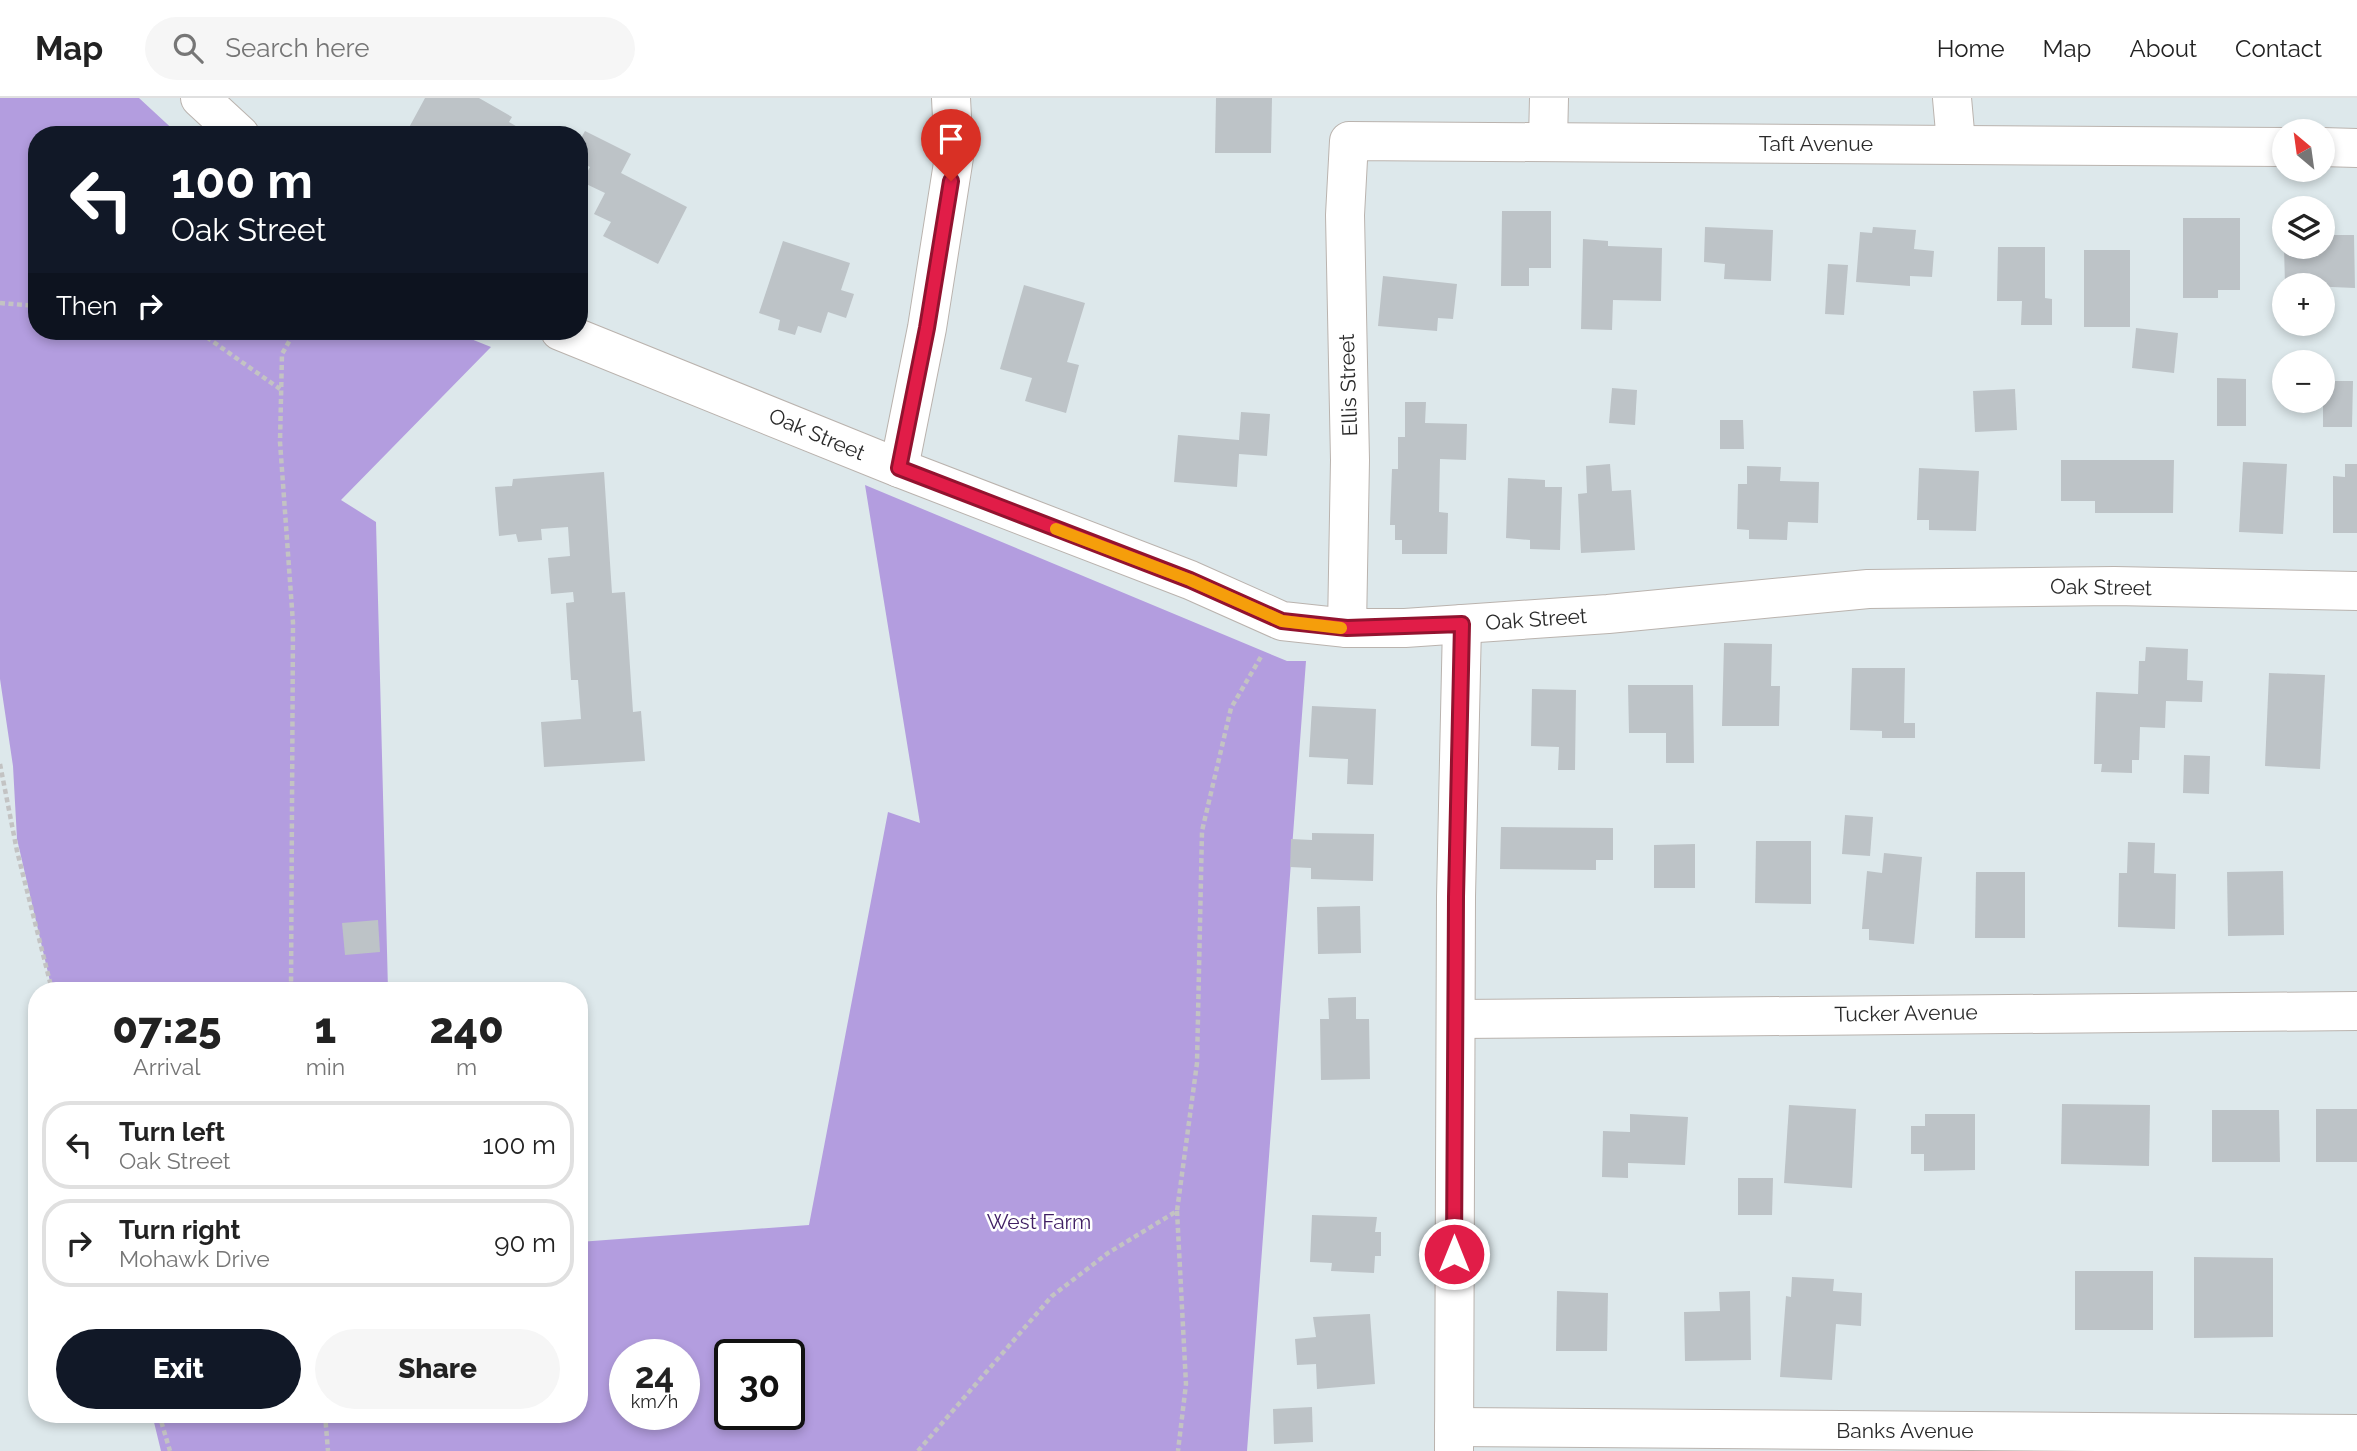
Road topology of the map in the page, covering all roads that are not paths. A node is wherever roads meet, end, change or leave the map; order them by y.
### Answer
1 (200, 98) edge
2 (951, 98) edge
3 (1549, 98) edge
4 (1952, 98) edge
5 (230, 126) edge
6 (1548, 141) junction
7 (1349, 142) joint
8 (1956, 143) junction
9 (2272, 147) edge
10 (2335, 147) edge
11 (2357, 148) edge
12 (582, 340) edge
13 (899, 468) junction
14 (2357, 592) edge
15 (1462, 624) junction
16 (1347, 628) junction
17 (2357, 1011) edge
18 (1455, 1019) junction
19 (2357, 1434) edge
20 (1454, 1439) edge

1 - 5 street
2 - 13 street
3 - 6 street
4 - 8 street
6 - 7 street, Taft Avenue
6 - 8 street, Taft Avenue
7 - 16 street, Ellis Street
8 - 9 street, Taft Avenue
10 - 11 street
12 - 13 street, Oak Street
13 - 16 street, Oak Street
14 - 15 street, Oak Street
15 - 16 street, Oak Street
15 - 18 street
17 - 18 street, Tucker Avenue
18 - 20 street
19 - 20 street, Banks Avenue

